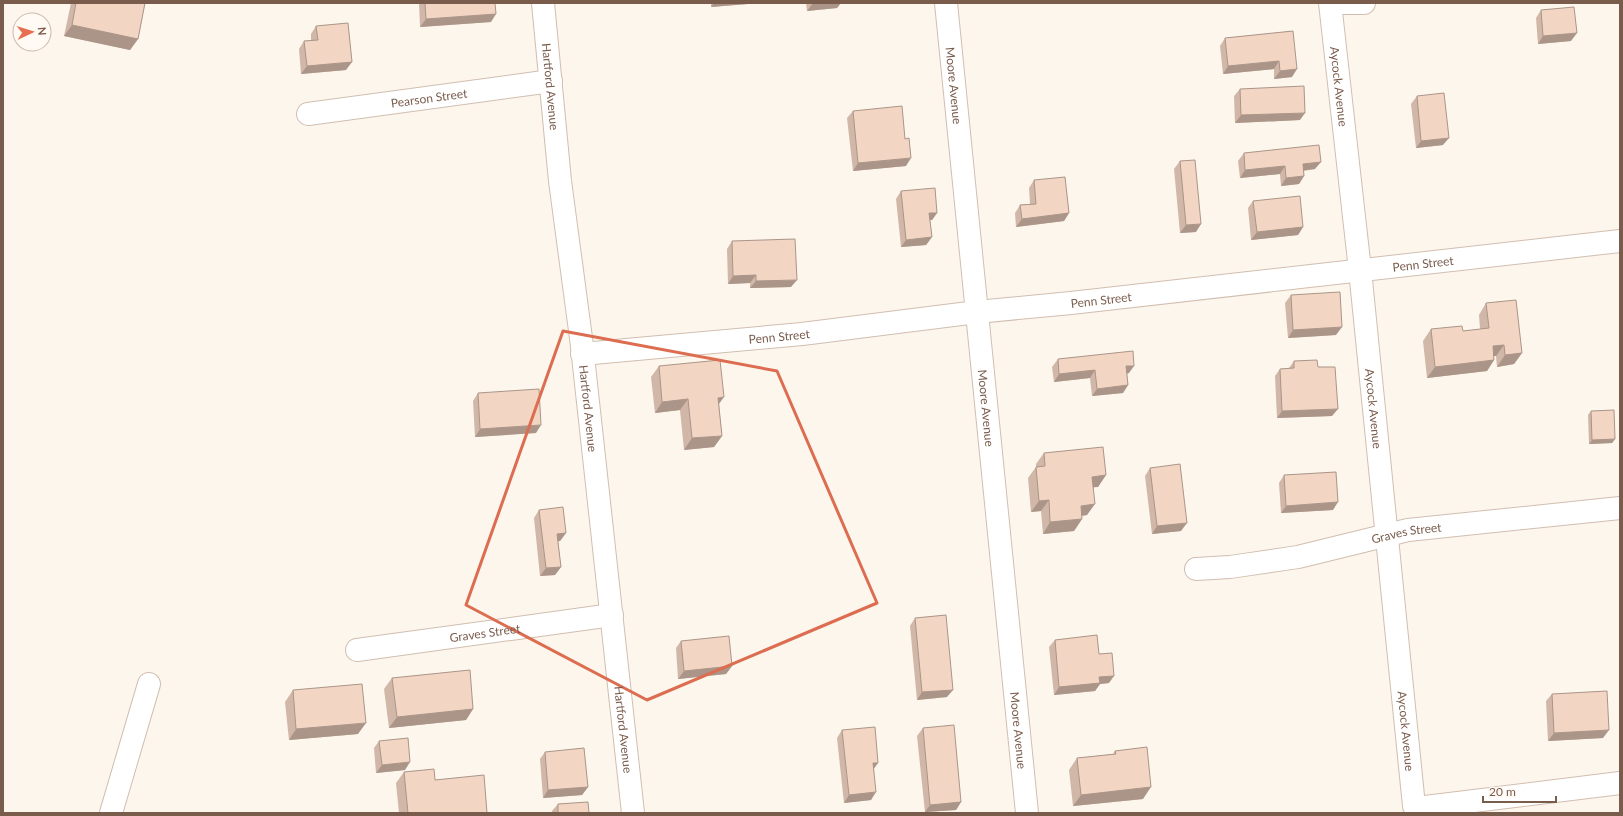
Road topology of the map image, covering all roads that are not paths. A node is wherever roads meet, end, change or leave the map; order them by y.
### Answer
1 (543, 3) edge
2 (946, 3) edge
3 (1330, 3) edge
4 (1364, 3) edge
5 (551, 81) junction
6 (308, 114) dead end
7 (1620, 241) edge
8 (1360, 270) junction
9 (977, 312) junction
10 (582, 354) junction
11 (1620, 508) edge
12 (1386, 535) junction
13 (1196, 569) dead end
14 (612, 615) junction
15 (357, 650) dead end
16 (149, 684) dead end
17 (1620, 783) edge
18 (1417, 810) edge
19 (111, 813) edge
20 (633, 813) edge
21 (1027, 813) edge

1 - 5 street, Hartford Avenue
2 - 9 street, Moore Avenue
3 - 4 street
3 - 8 street, Aycock Avenue
5 - 6 street, Pearson Street
5 - 10 street, Hartford Avenue
7 - 8 street, Penn Street
8 - 9 street, Penn Street
8 - 12 street, Aycock Avenue
9 - 10 street, Penn Street
9 - 21 street, Moore Avenue
10 - 14 street, Hartford Avenue
11 - 12 street, Graves Street
12 - 13 street, Graves Street
12 - 18 street, Aycock Avenue
14 - 15 street, Graves Street
14 - 20 street, Hartford Avenue
16 - 19 street
17 - 18 street

